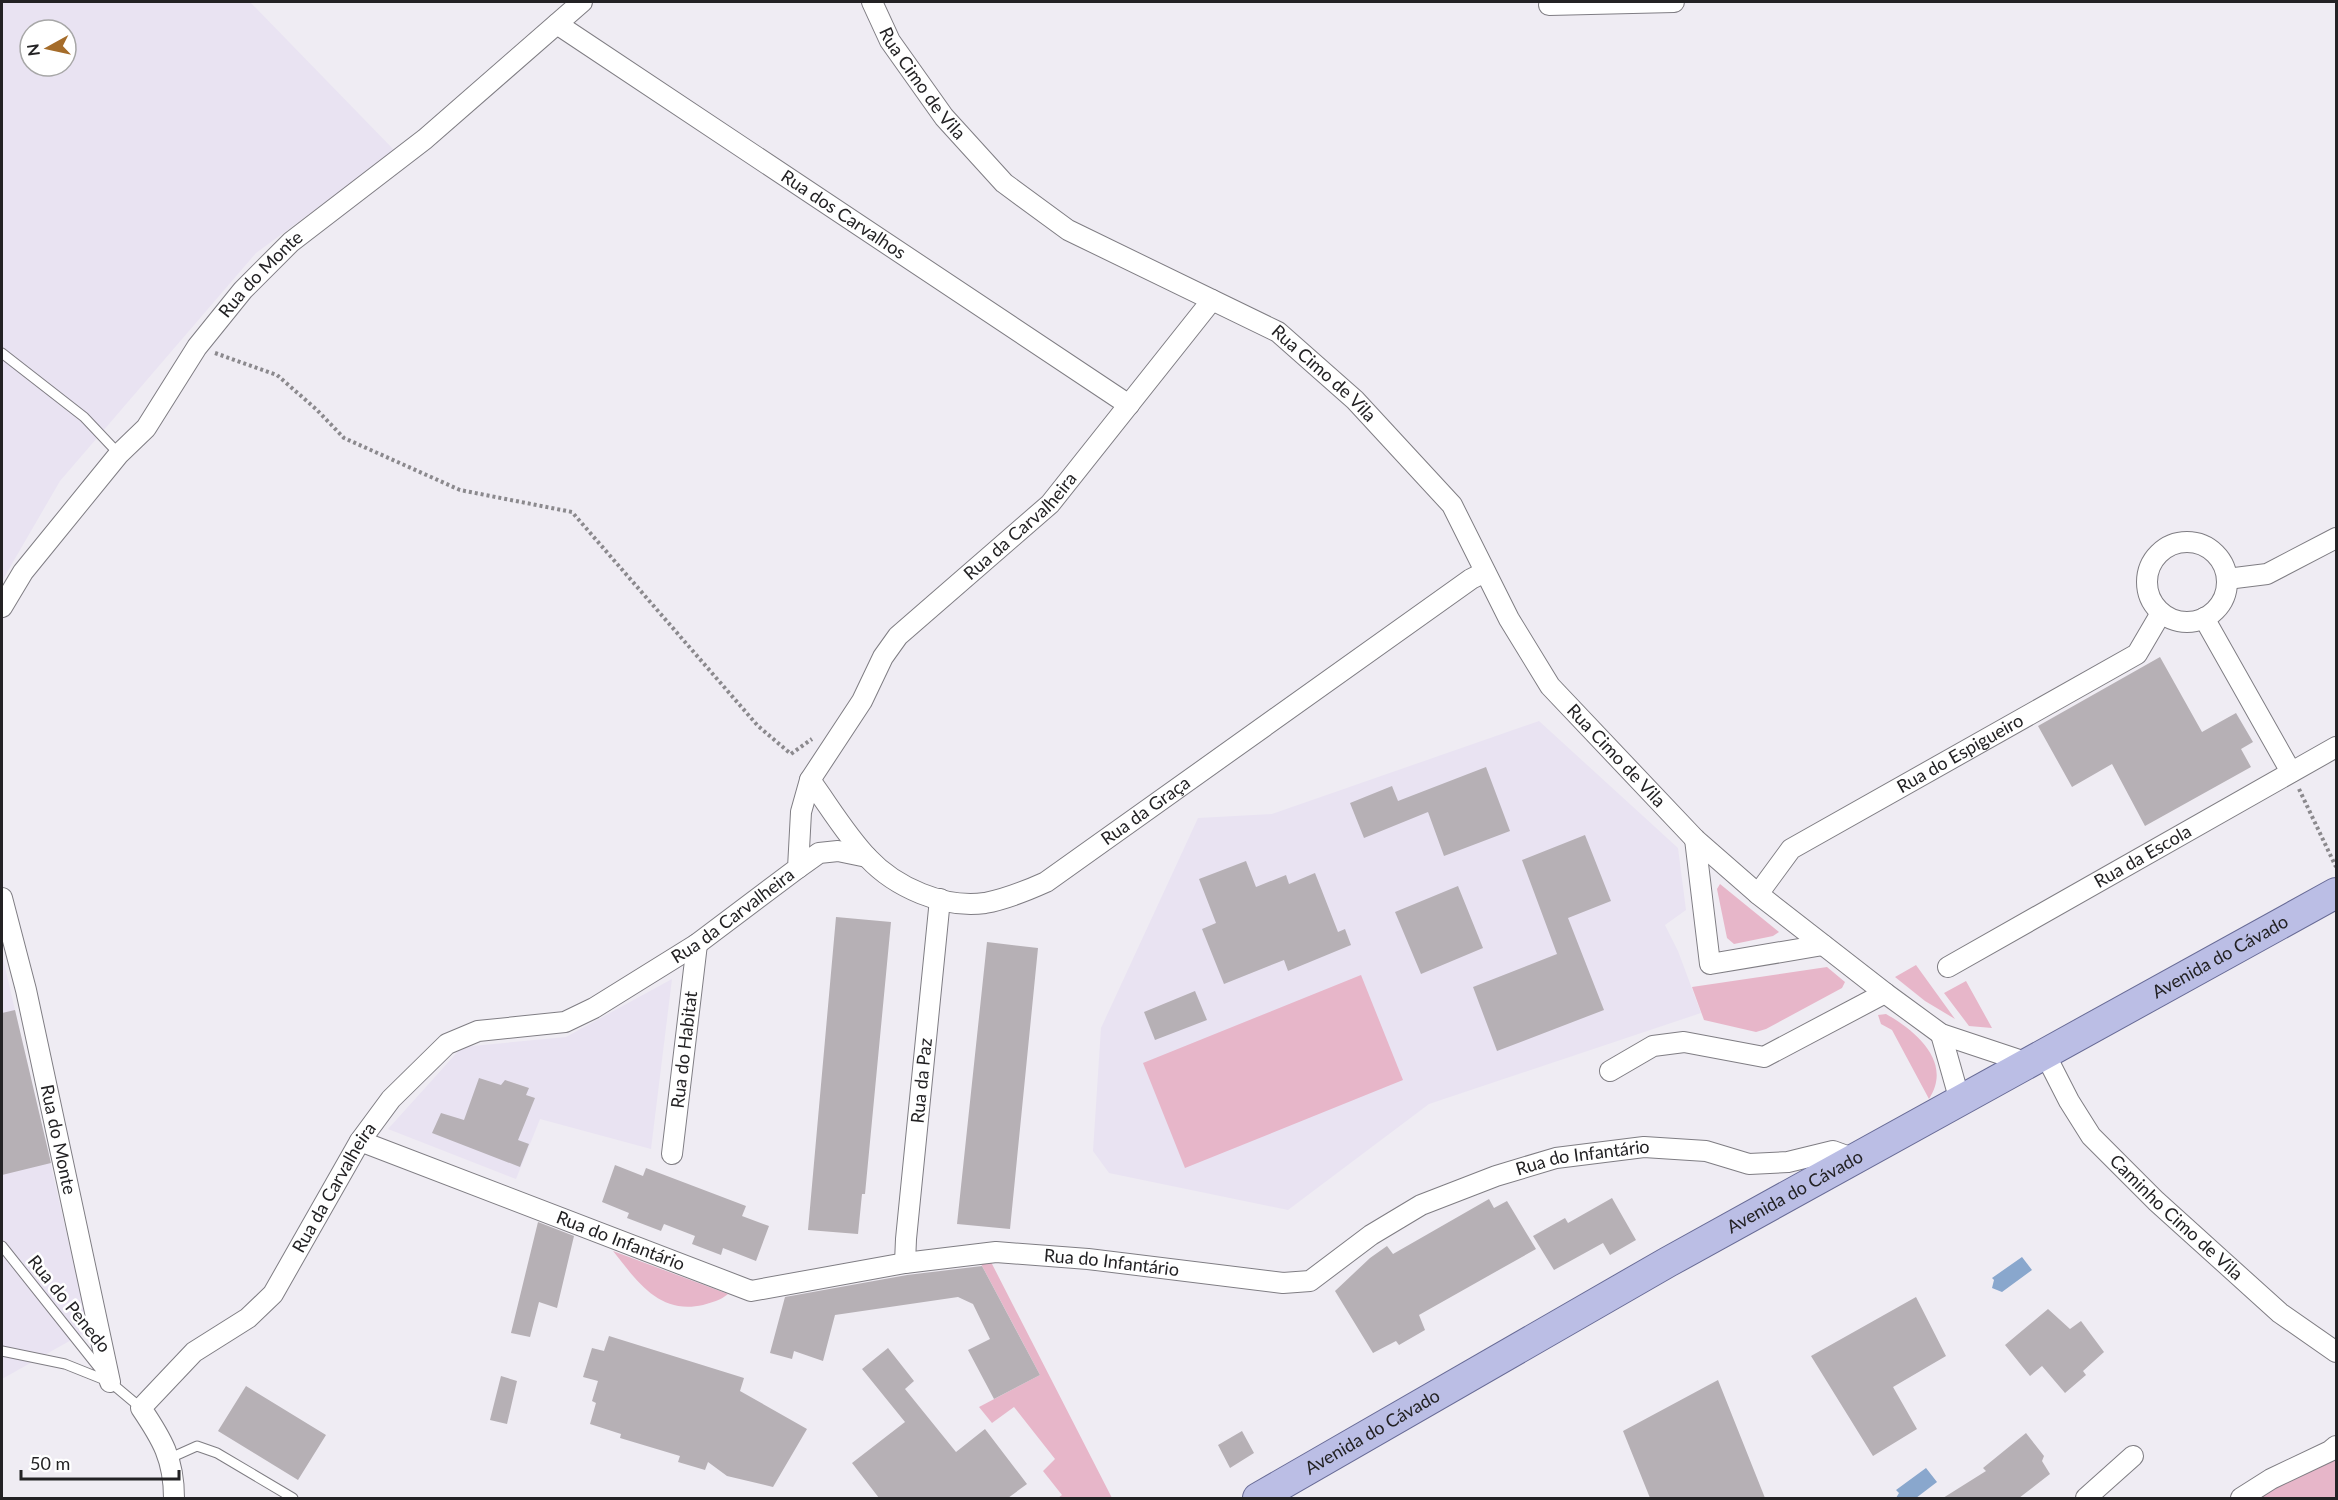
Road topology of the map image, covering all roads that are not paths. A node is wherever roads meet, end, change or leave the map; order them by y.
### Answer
1 (582, 2) edge
2 (872, 2) edge
3 (1674, 2) edge
4 (1549, 5) dead end
5 (557, 24) junction
6 (1212, 300) junction
7 (2, 353) edge
8 (1129, 405) junction
9 (119, 454) junction
10 (2337, 538) edge
11 (1485, 572) junction
12 (2227, 579) junction
13 (2, 607) edge
14 (2161, 613) junction
15 (2204, 618) junction
16 (2337, 747) edge
17 (2291, 772) junction
18 (810, 780) junction
19 (1695, 839) junction
20 (867, 857) junction
21 (798, 868) junction
22 (2337, 893) edge
23 (1758, 894) junction
24 (2, 898) edge
25 (940, 900) junction
26 (697, 944) junction
27 (1823, 945) junction
28 (1948, 967) dead end
29 (1885, 993) junction
30 (1941, 1034) junction
31 (2037, 1059) junction
32 (1610, 1071) dead end
33 (1960, 1101) junction
34 (360, 1142) junction
35 (672, 1154) dead end
36 (1855, 1159) junction
37 (2, 1246) edge
38 (905, 1263) junction
39 (2, 1351) edge
40 (2337, 1353) edge
41 (110, 1382) junction
42 (141, 1408) junction
43 (2337, 1446) edge
44 (2133, 1456) dead end
45 (168, 1459) junction
46 (174, 1498) edge
47 (293, 1498) edge
48 (1258, 1498) edge
49 (2086, 1498) edge
50 (2241, 1498) edge

1 - 5 street, Rua do Monte
2 - 6 street, Rua Cimo de Vila
3 - 4 street
5 - 8 street, Rua dos Carvalhos
5 - 9 street, Rua do Monte
6 - 8 street, Rua da Carvalheira
6 - 11 street, Rua Cimo de Vila
7 - 9 lane
8 - 18 street, Rua da Carvalheira
9 - 13 street, Rua do Monte
10 - 12 street
11 - 19 street, Rua Cimo de Vila
11 - 25 street, Rua da Graça
12 - 14 street
12 - 15 street
14 - 15 street
14 - 23 street, Rua do Espigueiro
15 - 17 street
16 - 17 street, Rua da Escola
17 - 28 street, Rua da Escola
18 - 20 street, Rua da Graça
18 - 21 street, Rua da Carvalheira
19 - 23 street, Rua Cimo de Vila
19 - 27 street
20 - 21 street
20 - 25 street, Rua da Graça
21 - 26 street, Rua da Carvalheira
22 - 31 main road, Avenida do Cávado
23 - 27 street, Rua Cimo de Vila
24 - 41 street, Rua do Monte
25 - 38 street, Rua da Paz
26 - 34 street, Rua da Carvalheira
26 - 35 street, Rua do Habitat
27 - 29 street, Rua Cimo de Vila
29 - 30 street, Rua Cimo de Vila
29 - 32 street
30 - 31 street, Rua Cimo de Vila
30 - 33 street
31 - 33 main road, Avenida do Cávado
31 - 40 street, Caminho Cimo de Vila
33 - 36 main road, Avenida do Cávado
34 - 38 street, Rua do Infantário
34 - 42 street, Rua da Carvalheira
36 - 38 street, Rua do Infantário
36 - 48 main road, Avenida do Cávado
37 - 41 lane, Rua do Penedo
39 - 41 lane
41 - 42 lane
42 - 45 street
43 - 50 street
44 - 49 street
45 - 46 street
45 - 47 lane

